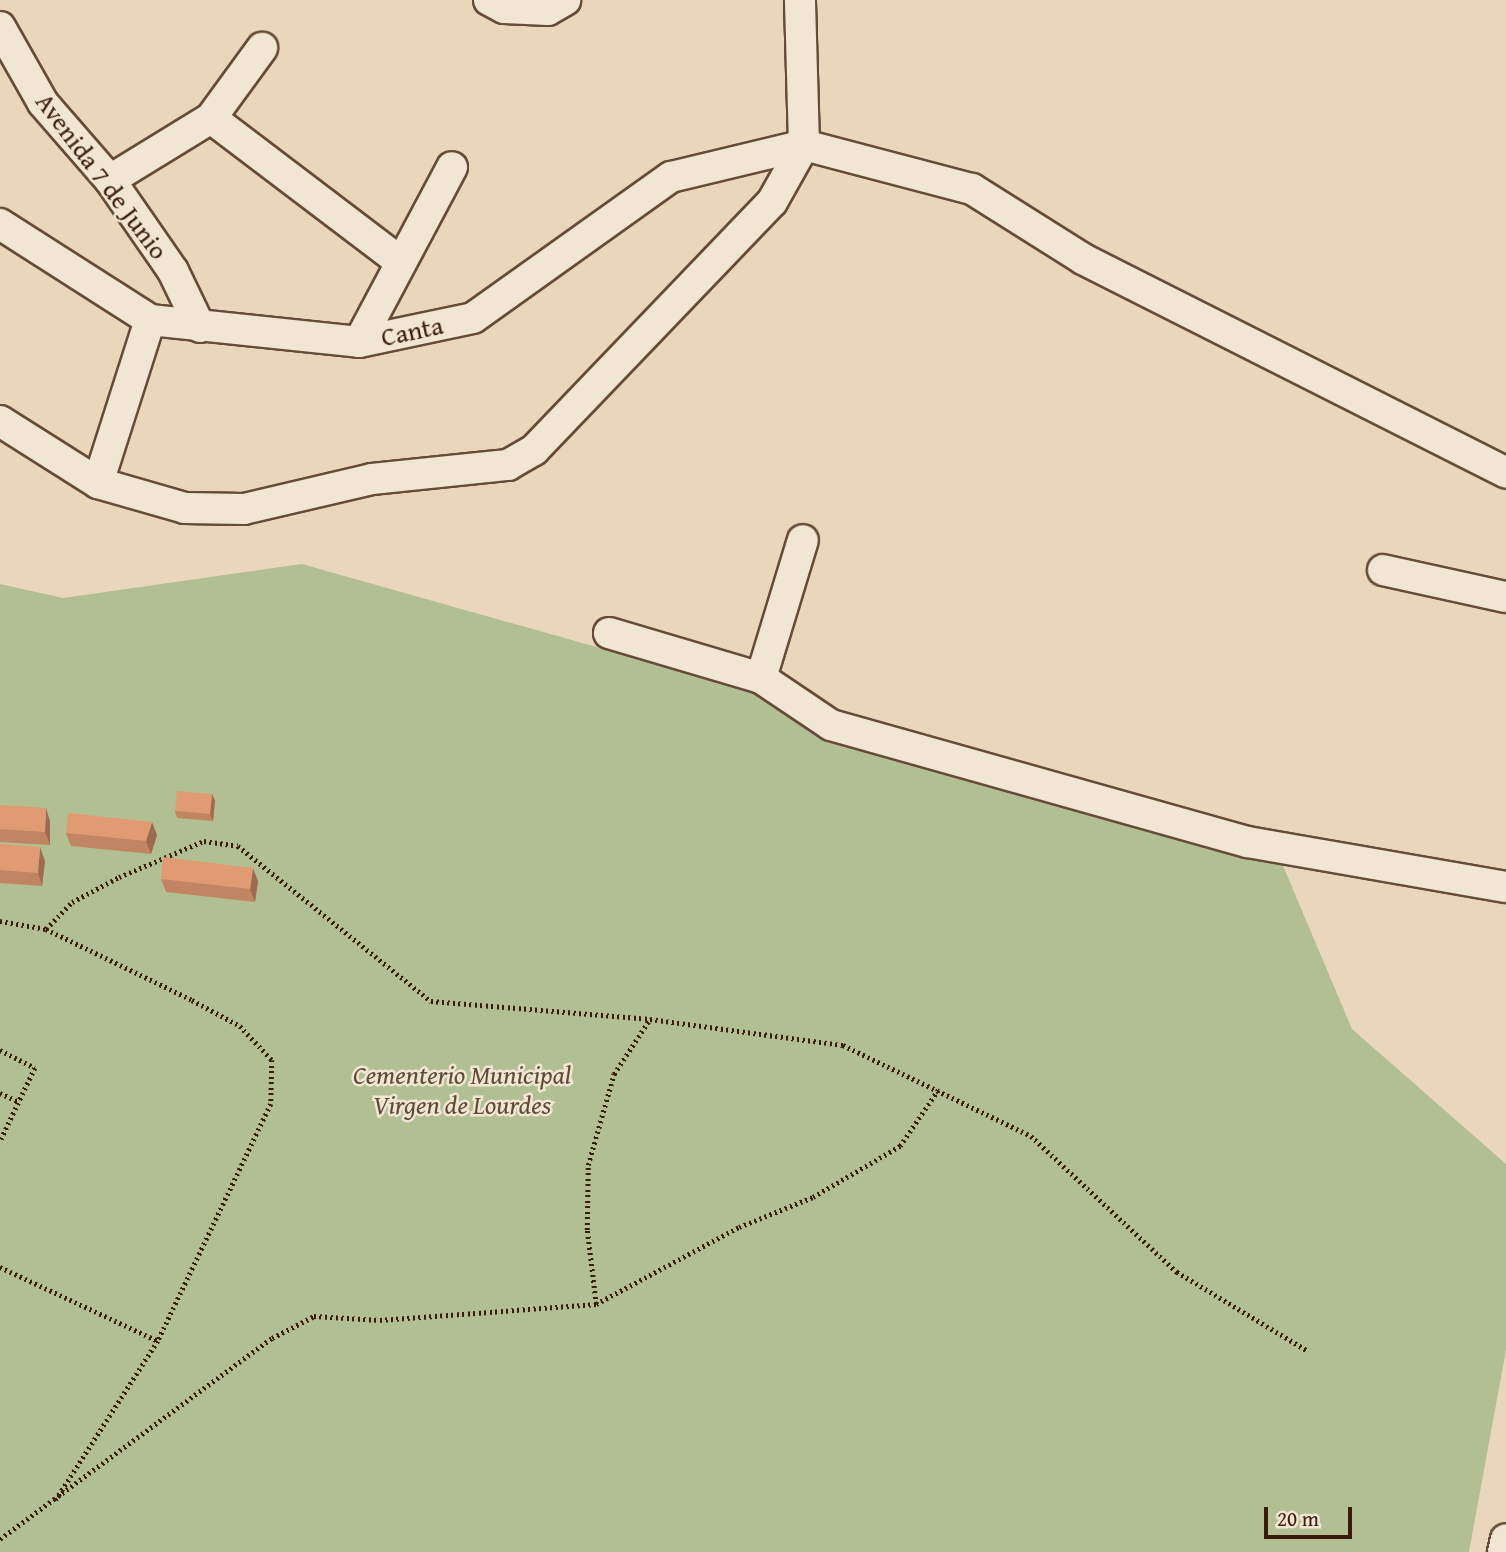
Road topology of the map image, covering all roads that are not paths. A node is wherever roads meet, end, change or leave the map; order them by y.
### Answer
1 (489, 0) edge
2 (565, 0) edge
3 (800, 0) edge
4 (0, 27) edge
5 (262, 48) dead end
6 (211, 118) junction
7 (804, 145) junction
8 (452, 167) dead end
9 (110, 180) junction
10 (0, 223) edge
11 (401, 262) junction
12 (150, 320) junction
13 (200, 327) junction
14 (359, 342) junction
15 (0, 421) edge
16 (1506, 473) edge
17 (98, 483) junction
18 (803, 540) dead end
19 (1383, 570) dead end
20 (1506, 597) edge
21 (609, 633) dead end
22 (761, 678) junction
23 (1506, 887) edge
24 (1506, 1539) edge
25 (1503, 1552) edge

1 - 2 street
3 - 7 street
4 - 9 street, Avenida 7 de Junio
5 - 6 street
6 - 9 street
6 - 11 street
7 - 14 street, Canta
7 - 16 street
7 - 17 street
8 - 11 street
9 - 13 street, Avenida 7 de Junio
10 - 12 street, Canta
11 - 14 street
12 - 13 street, Canta
12 - 17 street
13 - 14 street, Canta
15 - 17 street
18 - 22 street
19 - 20 street
21 - 22 street
22 - 23 street
24 - 25 street

